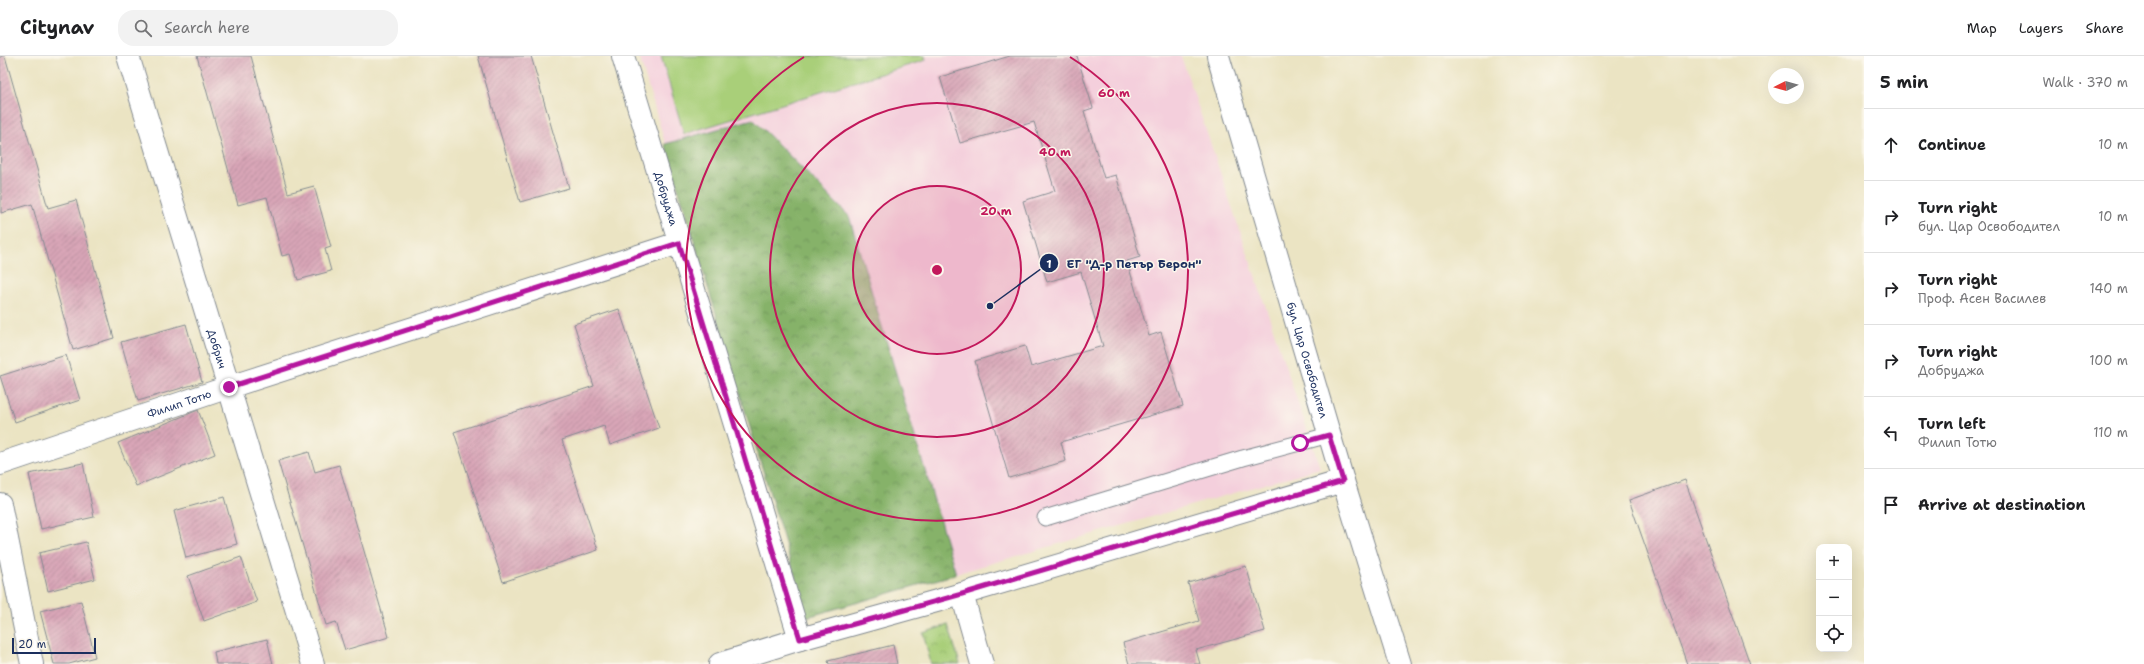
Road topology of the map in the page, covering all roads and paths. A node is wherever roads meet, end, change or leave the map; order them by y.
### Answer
1 (128, 56) edge
2 (623, 56) edge
3 (1218, 56) edge
4 (679, 243) junction
5 (229, 387) junction
6 (1329, 435) junction
7 (0, 464) edge
8 (1343, 481) junction
9 (0, 504) edge
10 (1045, 518) dead end
11 (962, 594) junction
12 (800, 639) junction
13 (32, 664) edge
14 (313, 664) edge
15 (720, 664) edge
16 (982, 664) edge
17 (1400, 664) edge

1 - 5 street, Добрич
2 - 4 street, Добруджа
3 - 6 street, бул. Цар Освободител
4 - 5 street, Филип Тотю
4 - 12 street, Добруджа
5 - 7 street, Филип Тотю
5 - 14 street, Добрич
6 - 8 street, бул. Цар Освободител
6 - 10 lane
8 - 11 street
8 - 17 street, бул. Цар Освободител
9 - 13 street
11 - 12 street
11 - 16 street
12 - 15 street

